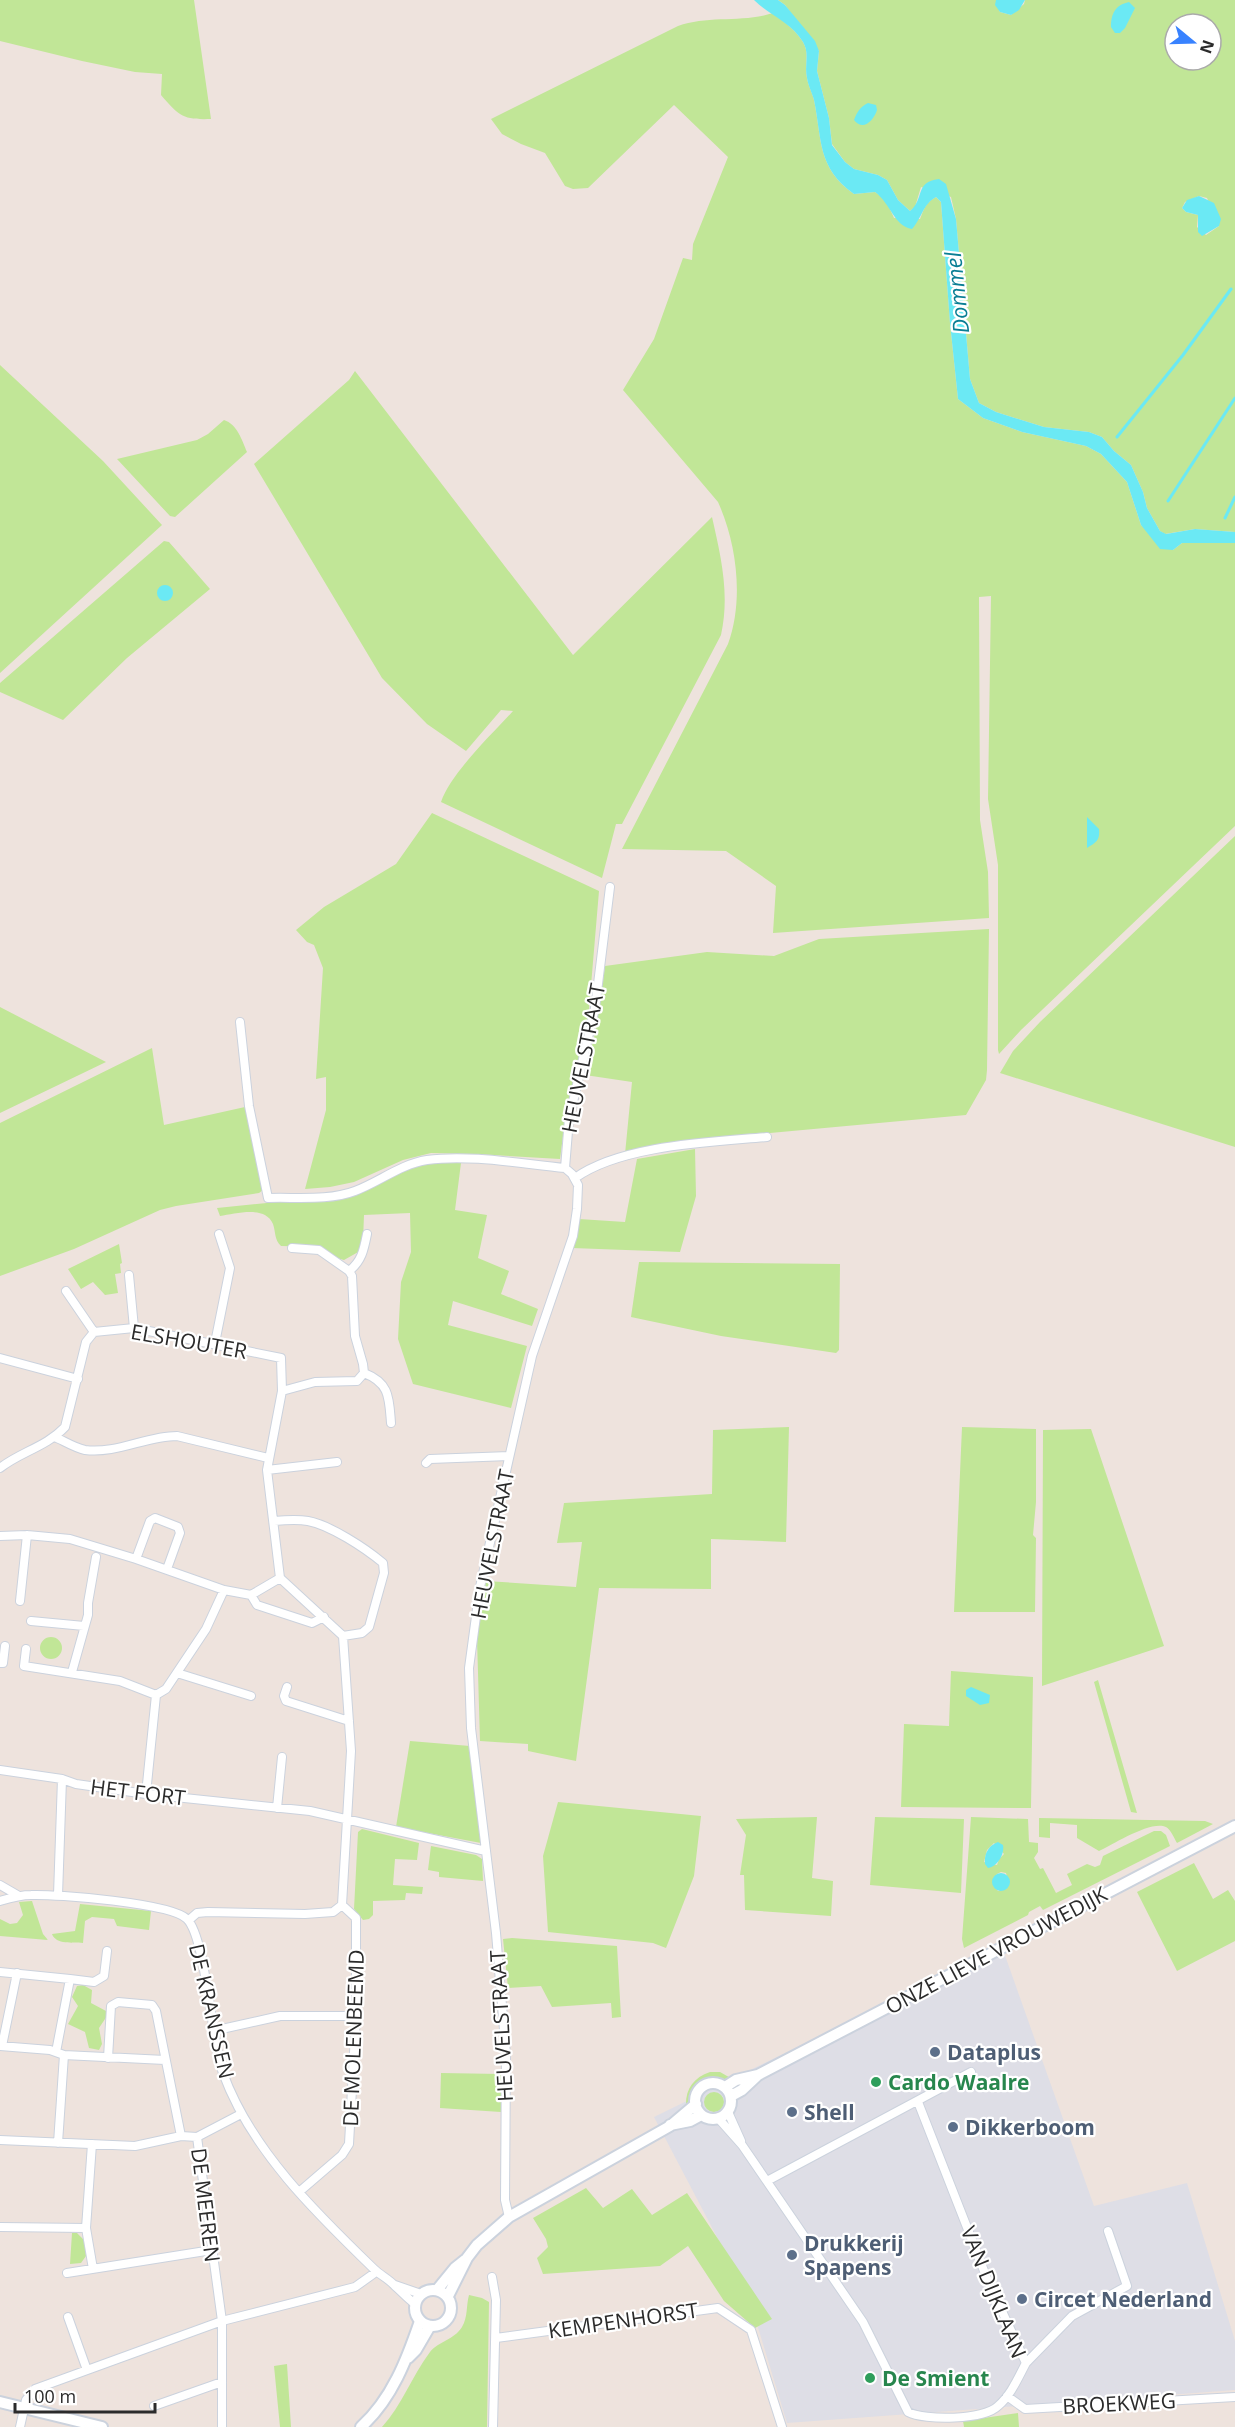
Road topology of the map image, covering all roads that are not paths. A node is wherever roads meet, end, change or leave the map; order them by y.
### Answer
1 (610, 887) dead end
2 (240, 1022) dead end
3 (767, 1137) dead end
4 (565, 1168) junction
5 (575, 1178) junction
6 (219, 1234) dead end
7 (367, 1234) dead end
8 (292, 1248) dead end
9 (349, 1271) junction
10 (129, 1275) dead end
11 (66, 1291) dead end
12 (134, 1328) junction
13 (94, 1332) junction
14 (214, 1343) junction
15 (0, 1358) edge
16 (364, 1373) junction
17 (78, 1379) junction
18 (282, 1391) junction
19 (391, 1423) dead end
20 (54, 1437) junction
21 (509, 1456) junction
22 (268, 1458) junction
23 (337, 1462) dead end
24 (426, 1463) dead end
25 (0, 1468) edge
26 (267, 1470) junction
27 (274, 1521) junction
28 (27, 1535) junction
29 (0, 1536) edge
30 (96, 1557) dead end
31 (136, 1559) junction
32 (167, 1569) junction
33 (280, 1578) junction
34 (224, 1590) junction
35 (251, 1595) junction
36 (20, 1601) dead end
37 (324, 1617) junction
38 (31, 1621) dead end
39 (84, 1626) junction
40 (343, 1636) junction
41 (5, 1646) dead end
42 (26, 1649) dead end
43 (0, 1663) edge
44 (72, 1672) junction
45 (177, 1673) junction
46 (287, 1687) dead end
47 (156, 1695) junction
48 (251, 1695) dead end
49 (349, 1721) junction
50 (282, 1757) dead end
51 (0, 1770) edge
52 (62, 1779) junction
53 (146, 1794) junction
54 (277, 1808) junction
55 (349, 1821) junction
56 (1235, 1826) edge
57 (486, 1851) junction
58 (0, 1885) edge
59 (58, 1895) junction
60 (19, 1896) junction
61 (0, 1901) edge
62 (342, 1905) junction
63 (189, 1920) junction
64 (108, 1951) dead end
65 (0, 1972) edge
66 (17, 1973) junction
67 (70, 1979) junction
68 (356, 2016) junction
69 (213, 2031) junction
70 (1, 2046) edge
71 (60, 2054) junction
72 (108, 2058) junction
73 (165, 2060) junction
74 (971, 2072) dead end
75 (728, 2091) junction
76 (918, 2102) junction
77 (696, 2104) junction
78 (241, 2114) junction
79 (701, 2115) junction
80 (723, 2115) junction
81 (670, 2126) junction
82 (181, 2136) junction
83 (198, 2137) junction
84 (0, 2140) edge
85 (58, 2143) junction
86 (92, 2144) junction
87 (767, 2181) junction
88 (299, 2192) junction
89 (509, 2217) junction
90 (0, 2227) edge
91 (86, 2228) junction
92 (1108, 2231) dead end
93 (212, 2250) junction
94 (467, 2258) junction
95 (93, 2269) junction
96 (376, 2272) junction
97 (68, 2273) dead end
98 (492, 2277) dead end
99 (394, 2285) junction
100 (437, 2290) junction
101 (421, 2294) junction
102 (448, 2296) junction
103 (415, 2304) junction
104 (68, 2317) dead end
105 (222, 2321) junction
106 (420, 2321) junction
107 (430, 2326) junction
108 (496, 2338) junction
109 (406, 2361) junction
110 (1026, 2363) junction
111 (87, 2370) junction
112 (222, 2382) junction
113 (1007, 2397) junction
114 (1235, 2397) edge
115 (0, 2402) edge
116 (154, 2406) dead end
117 (24, 2408) junction
118 (82, 2425) edge
119 (20, 2427) edge
120 (102, 2427) edge
121 (222, 2427) edge
122 (361, 2427) edge
123 (493, 2427) edge
124 (782, 2427) edge

1 - 4 street, HEUVELSTRAAT
2 - 4 street
3 - 5 street
4 - 5 street
5 - 21 street, HEUVELSTRAAT
6 - 14 street
7 - 9 street
8 - 9 street
9 - 16 street
10 - 12 street
11 - 13 street
12 - 13 street, ELSHOUTER
12 - 14 street, ELSHOUTER
13 - 17 street
14 - 18 street, ELSHOUTER
15 - 17 street
16 - 18 street
16 - 19 street
17 - 20 street
18 - 22 street
20 - 22 street
20 - 25 street
21 - 24 street
21 - 57 street, HEUVELSTRAAT
22 - 26 street
23 - 26 street
26 - 27 street
27 - 33 street
27 - 40 street
28 - 29 street
28 - 31 street
28 - 36 street
30 - 39 street
31 - 32 street
31 - 32 street
32 - 34 street
33 - 35 street
33 - 37 street
34 - 35 street
34 - 45 street
35 - 37 street
37 - 40 street
38 - 39 street
39 - 44 street
40 - 49 street
41 - 43 street
42 - 44 street
44 - 47 street
45 - 47 street
45 - 48 street
46 - 49 street
47 - 53 street
49 - 55 street
50 - 54 street
51 - 52 street, HET FORT
52 - 53 street, HET FORT
52 - 59 street
53 - 54 street, HET FORT
54 - 55 street, HET FORT
55 - 57 street, HET FORT
55 - 62 street
56 - 75 main road, ONZE LIEVE VROUWEDIJK
57 - 89 street, HEUVELSTRAAT
58 - 60 street
59 - 60 street, DE KRANSSEN
59 - 63 street, DE KRANSSEN
60 - 61 street, DE KRANSSEN
62 - 63 street
62 - 68 street, DE MOLENBEEMD
63 - 69 street, DE KRANSSEN
64 - 67 street
65 - 66 street
66 - 67 street
66 - 70 street
67 - 71 street
68 - 69 street
68 - 88 street, DE MOLENBEEMD
69 - 78 street, DE KRANSSEN
70 - 71 street
71 - 72 street
71 - 85 street
72 - 73 street
72 - 73 street
73 - 82 street
74 - 76 street
75 - 77 main road
75 - 80 main road
76 - 87 street
76 - 110 street, VAN DIJKLAAN
77 - 79 main road
77 - 81 main road
78 - 83 street, DE MEEREN
78 - 88 street, DE KRANSSEN
79 - 80 main road
79 - 81 main road
80 - 87 street, VAN DIJKLAAN
81 - 89 main road
82 - 83 street
82 - 86 street
83 - 93 street, DE MEEREN
84 - 85 street
85 - 86 street
86 - 91 street
87 - 113 street, VAN DIJKLAAN
88 - 96 street, DE KRANSSEN
89 - 94 main road
90 - 91 street
91 - 95 street
92 - 110 street
93 - 95 street
93 - 105 street, DE MEEREN
94 - 100 main road
94 - 102 main road
95 - 97 street
96 - 99 street, DE KRANSSEN
96 - 105 street
98 - 108 street
99 - 101 street, DE KRANSSEN
99 - 103 street, DE KRANSSEN
100 - 101 main road
100 - 102 main road
101 - 103 main road
102 - 107 main road
103 - 106 main road
104 - 111 street
105 - 111 street
105 - 112 street, DE MEEREN
106 - 107 main road
106 - 109 main road
107 - 109 main road
108 - 123 street
108 - 124 street, KEMPENHORST
109 - 122 main road
110 - 113 street, VAN DIJKLAAN
111 - 117 street
112 - 116 street
112 - 121 street, DE MEEREN
113 - 114 street, BROEKWEG
115 - 117 main road
117 - 118 main road
117 - 119 street
118 - 120 main road

